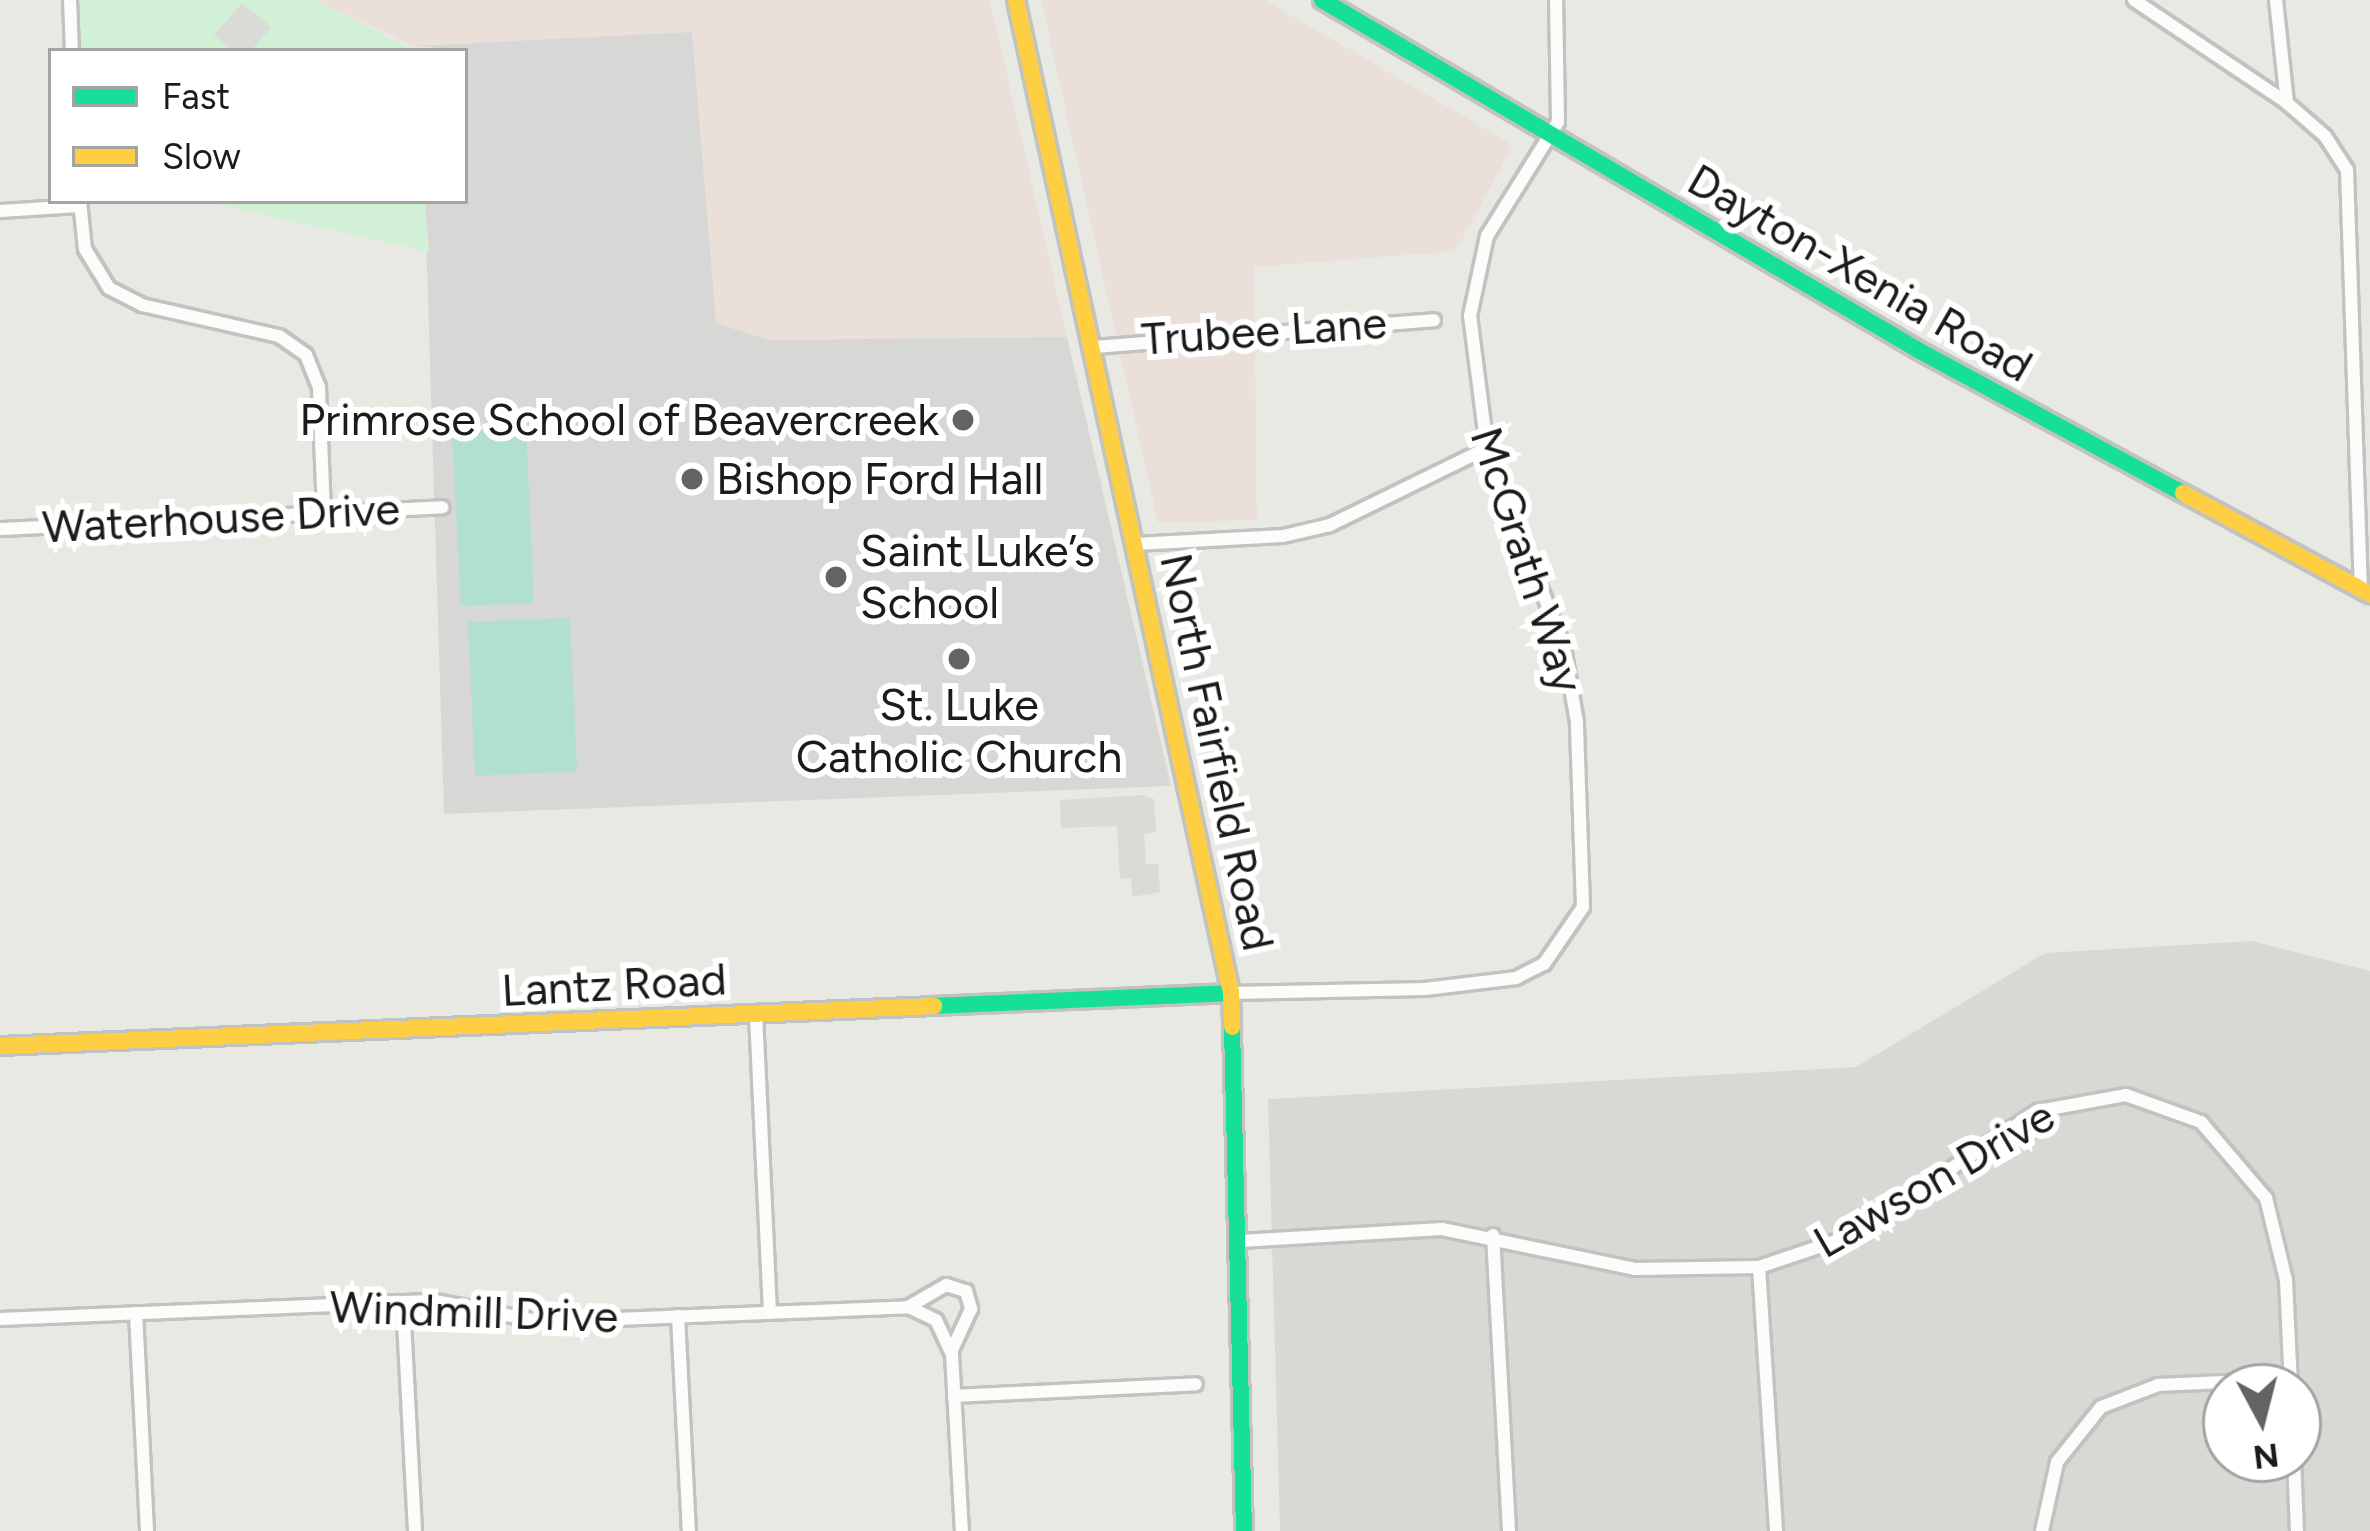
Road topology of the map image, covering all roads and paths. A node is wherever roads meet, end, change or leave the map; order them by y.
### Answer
1 (70, 0) edge
2 (1016, 0) edge
3 (1322, 0) edge
4 (1556, 0) edge
5 (2134, 0) edge
6 (2276, 0) edge
7 (72, 48) edge
8 (2287, 104) junction
9 (1550, 135) junction
10 (80, 204) edge
11 (0, 211) edge
12 (1434, 320) dead end
13 (1094, 347) junction
14 (1487, 448) junction
15 (442, 507) dead end
16 (324, 513) junction
17 (0, 529) edge
18 (1135, 544) junction
19 (2365, 591) edge
20 (1231, 993) junction
21 (756, 1015) junction
22 (0, 1046) edge
23 (1493, 1235) junction
24 (1240, 1241) junction
25 (1759, 1267) junction
26 (403, 1302) junction
27 (908, 1307) junction
28 (136, 1312) junction
29 (770, 1313) junction
30 (678, 1316) junction
31 (0, 1318) edge
32 (952, 1354) junction
33 (2289, 1363) edge
34 (1196, 1384) dead end
35 (2202, 1384) edge
36 (954, 1396) junction
37 (2295, 1483) edge
38 (147, 1531) edge
39 (415, 1531) edge
40 (689, 1531) edge
41 (962, 1531) edge
42 (1244, 1531) edge
43 (1509, 1531) edge
44 (1776, 1531) edge
45 (2042, 1531) edge
46 (2297, 1531) edge

1 - 7 street
2 - 13 main road, North Fairfield Road
3 - 9 main road, Dayton-Xenia Road
4 - 9 street
5 - 8 street
6 - 8 street
8 - 19 street
9 - 14 street, McGrath Way
9 - 19 main road, Dayton-Xenia Road
10 - 11 street
10 - 16 street
12 - 13 street, Trubee Lane
13 - 18 main road, North Fairfield Road
14 - 18 street
14 - 20 street, McGrath Way
15 - 16 street, Waterhouse Drive
16 - 17 street, Waterhouse Drive
18 - 20 main road, North Fairfield Road
20 - 21 main road, Lantz Road
20 - 24 main road, North Fairfield Road
21 - 22 main road, Lantz Road
21 - 29 street
23 - 24 street, Lawson Drive
23 - 25 street, Lawson Drive
23 - 43 street
24 - 42 main road, North Fairfield Road
25 - 33 street, Lawson Drive
25 - 44 street
26 - 28 street, Windmill Drive
26 - 30 street, Windmill Drive
26 - 39 street
27 - 29 street, Windmill Drive
27 - 32 street
27 - 32 street, Windmill Drive
28 - 31 street, Windmill Drive
28 - 38 street
29 - 30 street, Windmill Drive
30 - 40 street
32 - 36 street
34 - 36 street
35 - 45 street
36 - 41 street
37 - 46 street

